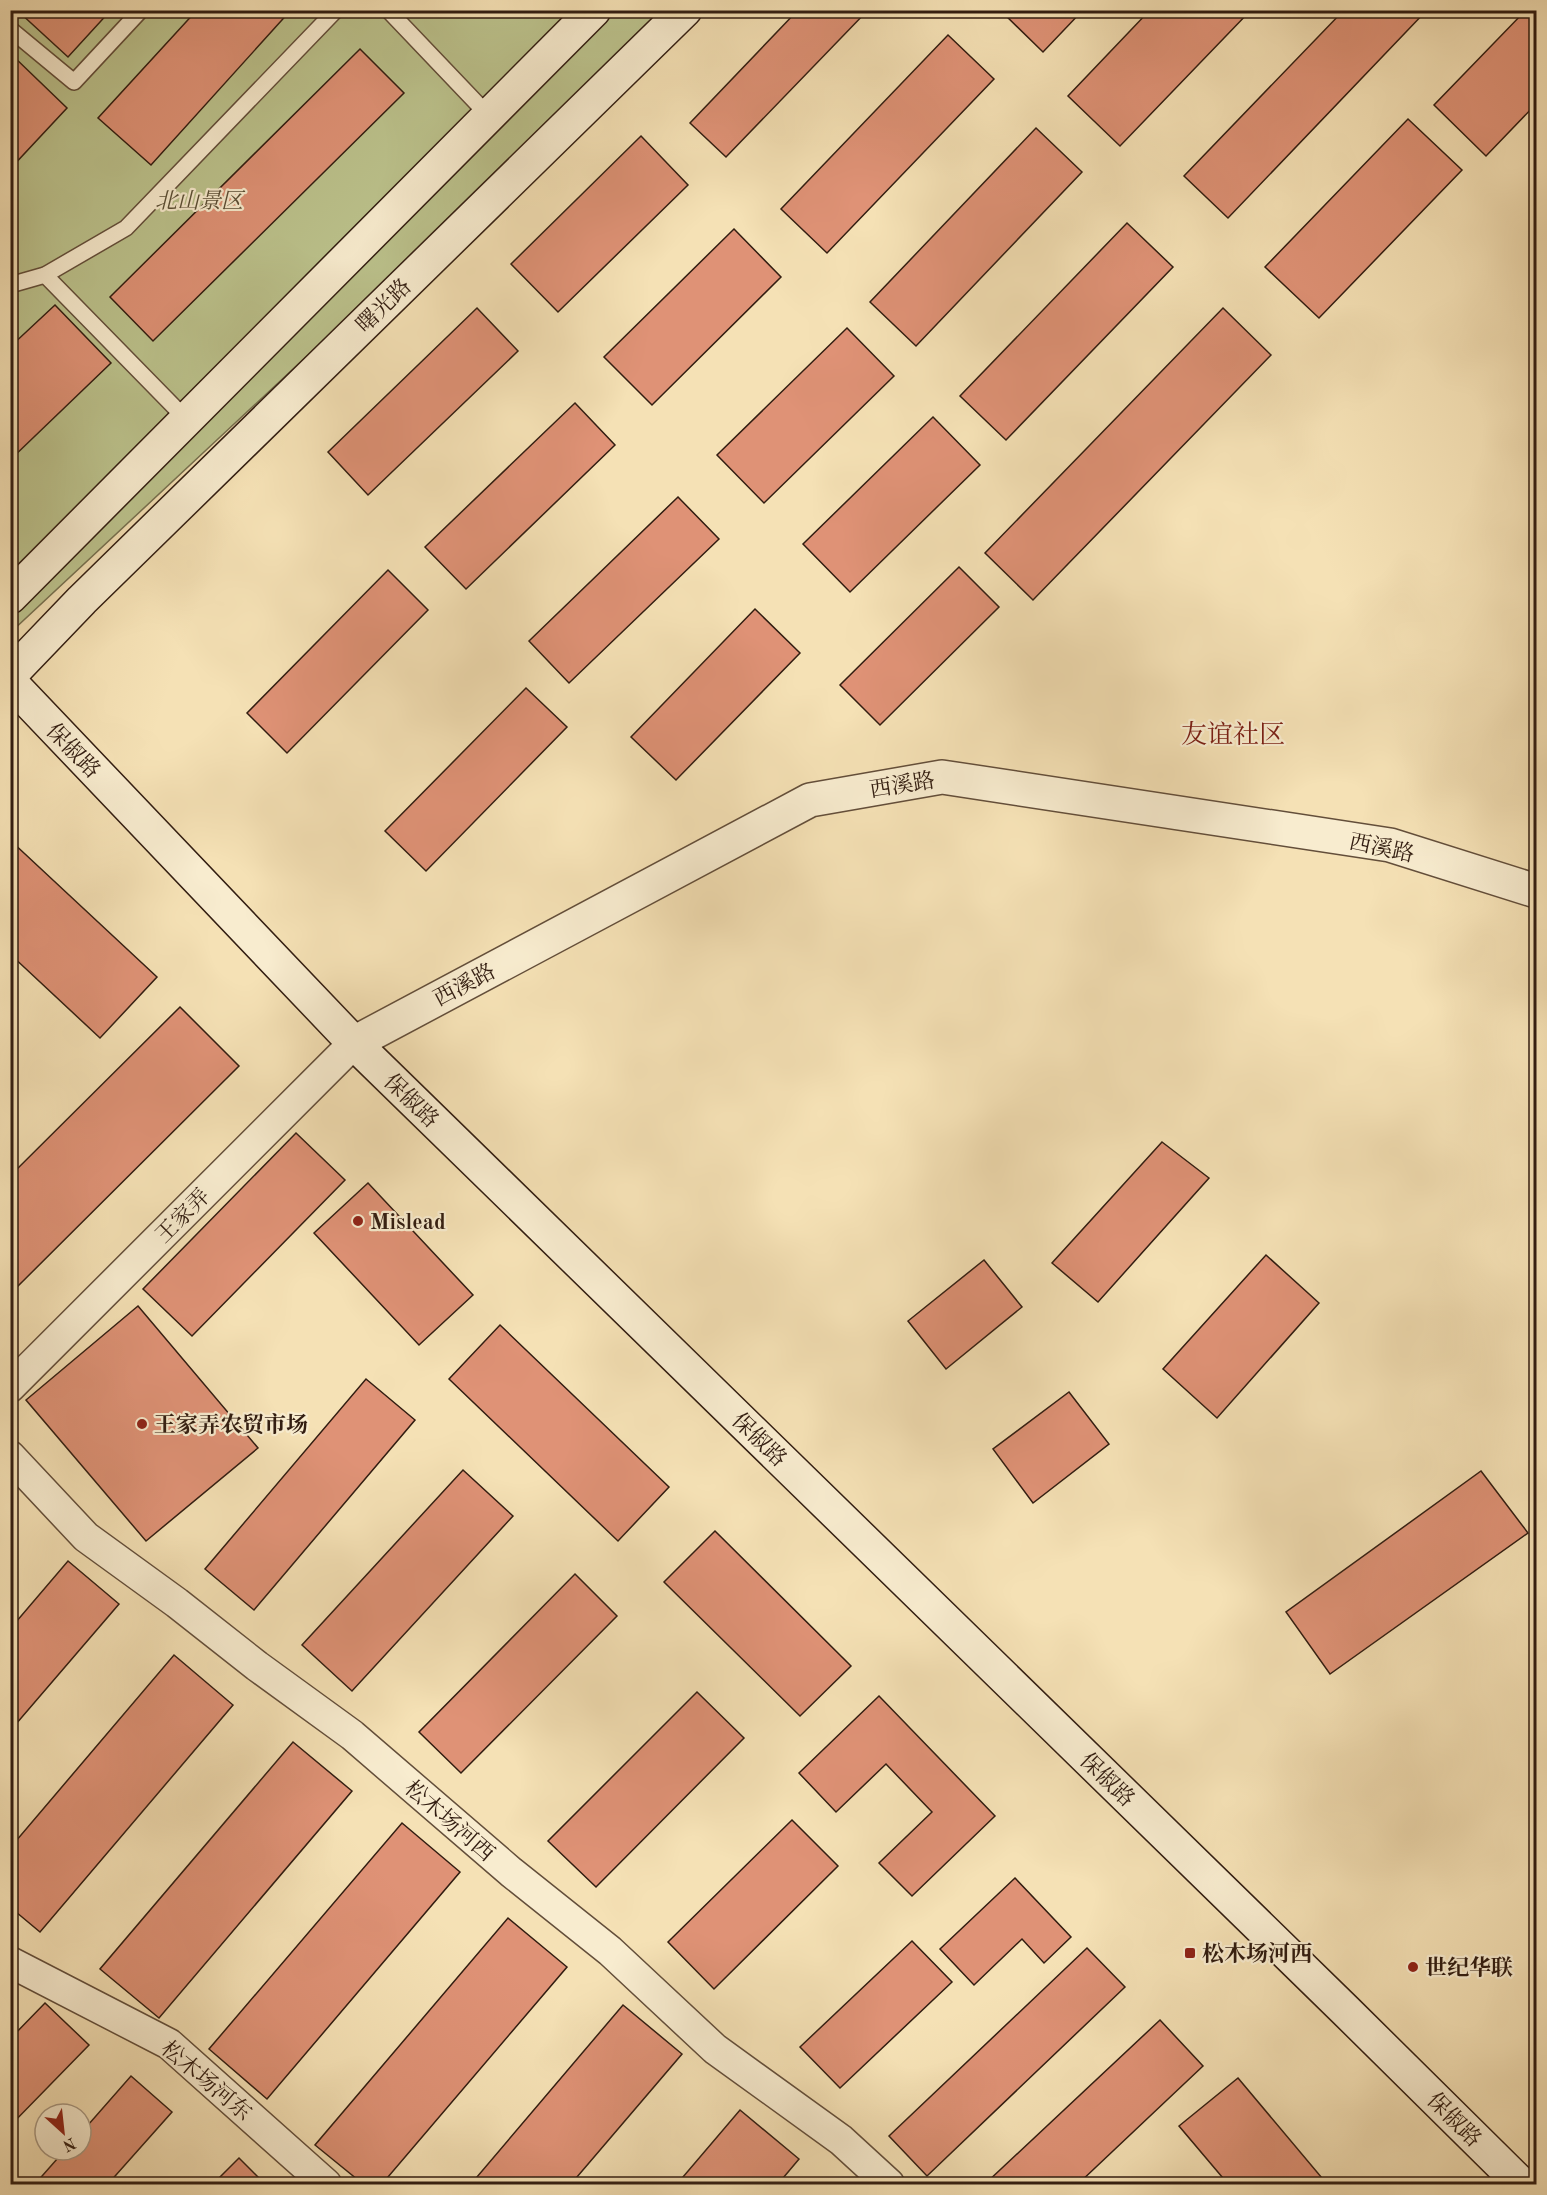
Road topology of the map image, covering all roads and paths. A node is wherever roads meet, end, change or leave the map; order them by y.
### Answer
1 (141, 10) edge
2 (336, 10) edge
3 (388, 10) edge
4 (594, 10) edge
5 (685, 10) edge
6 (10, 29) edge
7 (489, 116) junction
8 (45, 275) junction
9 (10, 285) edge
10 (187, 420) junction
11 (10, 597) edge
12 (10, 675) edge
13 (10, 682) edge
14 (1536, 891) edge
15 (354, 1043) junction
16 (10, 1388) edge
17 (10, 1456) edge
18 (11, 1963) edge
19 (326, 2184) edge
20 (890, 2184) edge
21 (1521, 2184) edge

1 - 6 lane
2 - 8 lane
3 - 7 lane
4 - 7 main road
5 - 12 main road, 曙光路
7 - 10 main road
8 - 9 lane
8 - 10 lane
10 - 11 main road
13 - 15 main road, 保俶路
14 - 15 main road, 西溪路
15 - 16 street, 王家弄
15 - 21 main road, 保俶路
17 - 20 street, 松木场河西
18 - 19 street, 松木场河东

